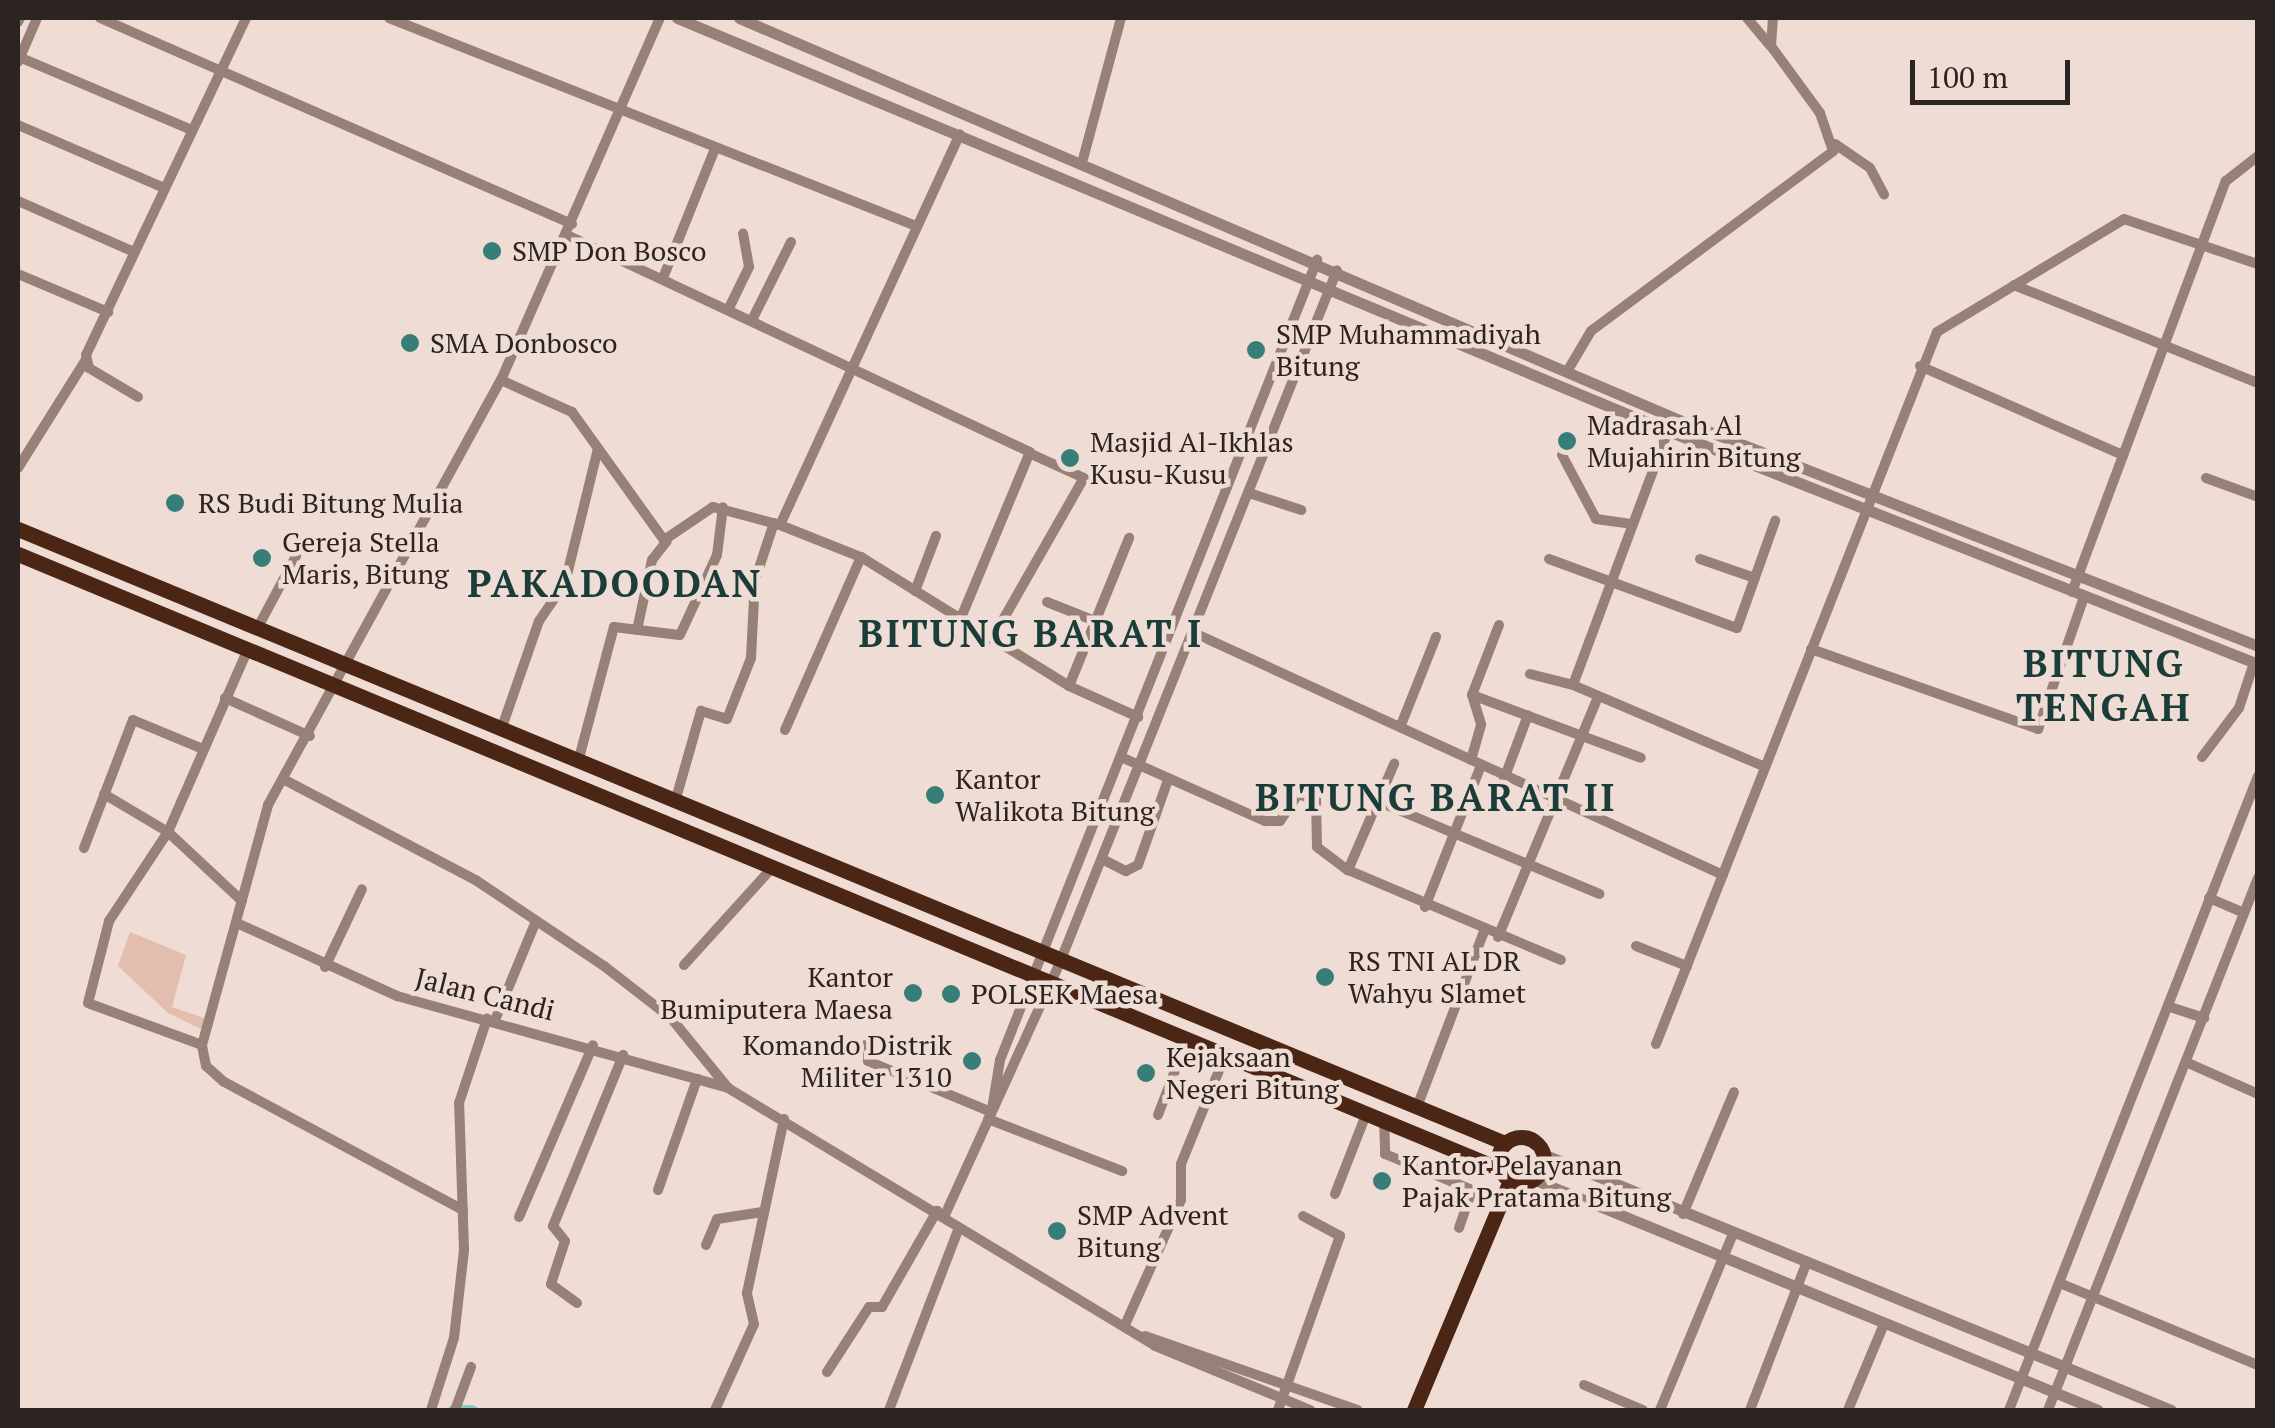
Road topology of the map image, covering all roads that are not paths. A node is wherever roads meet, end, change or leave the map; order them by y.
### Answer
1 (37, 18) edge
2 (100, 18) edge
3 (246, 18) edge
4 (388, 18) edge
5 (660, 18) edge
6 (677, 18) edge
7 (740, 18) edge
8 (1121, 18) edge
9 (1748, 18) edge
10 (1773, 18) edge
11 (1770, 46) junction
12 (18, 60) edge
13 (219, 73) junction
14 (618, 114) junction
15 (18, 125) edge
16 (192, 130) junction
17 (960, 134) junction
18 (1834, 144) junction
19 (714, 150) junction
20 (2258, 156) edge
21 (1083, 159) junction
22 (164, 188) junction
23 (1884, 194) dead end
24 (18, 201) edge
25 (916, 226) junction
26 (571, 230) junction
27 (743, 234) dead end
28 (791, 242) dead end
29 (2204, 244) junction
30 (134, 252) junction
31 (1316, 260) junction
32 (2258, 264) edge
33 (1337, 269) junction
34 (18, 274) edge
35 (662, 278) junction
36 (1308, 280) junction
37 (2014, 284) junction
38 (1330, 289) junction
39 (729, 308) junction
40 (108, 312) junction
41 (753, 318) junction
42 (2164, 349) junction
43 (85, 361) junction
44 (854, 364) junction
45 (1920, 366) junction
46 (1568, 370) junction
47 (501, 380) junction
48 (2258, 383) edge
49 (138, 396) dead end
50 (1260, 412) junction
51 (1672, 417) junction
52 (1278, 419) junction
53 (1668, 431) junction
54 (598, 449) junction
55 (1031, 454) junction
56 (2124, 455) junction
57 (1562, 456) dead end
58 (18, 468) edge
59 (2206, 478) dead end
60 (1249, 493) junction
61 (1871, 496) junction
62 (2258, 497) edge
63 (723, 508) junction
64 (1300, 510) dead end
65 (1866, 510) junction
66 (1775, 520) dead end
67 (777, 524) junction
68 (1633, 524) junction
69 (18, 529) edge
70 (1214, 532) junction
71 (936, 536) dead end
72 (1129, 538) dead end
73 (1230, 540) junction
74 (666, 541) junction
75 (73, 552) junction
76 (18, 554) edge
77 (296, 556) dead end
78 (861, 557) junction
79 (1549, 559) dead end
80 (1700, 559) dead end
81 (64, 573) junction
82 (2078, 576) junction
83 (1755, 578) junction
84 (1612, 581) junction
85 (915, 591) junction
86 (2078, 595) junction
87 (1046, 602) dead end
88 (960, 620) junction
89 (1095, 621) junction
90 (1499, 625) dead end
91 (258, 629) junction
92 (638, 630) junction
93 (1192, 632) junction
94 (1436, 637) dead end
95 (992, 639) junction
96 (2258, 646) edge
97 (1811, 648) junction
98 (248, 649) junction
99 (2256, 664) edge
100 (350, 668) junction
101 (1530, 674) dead end
102 (1573, 685) junction
103 (1069, 686) junction
104 (340, 687) junction
105 (1472, 695) junction
106 (225, 698) junction
107 (1596, 702) dead end
108 (1528, 715) junction
109 (1138, 717) junction
110 (1402, 725) junction
111 (501, 730) junction
112 (785, 730) dead end
113 (310, 736) junction
114 (1582, 736) junction
115 (204, 749) junction
116 (2202, 756) dead end
117 (1121, 758) junction
118 (1641, 758) dead end
119 (578, 762) junction
120 (1394, 764) dead end
121 (1475, 764) junction
122 (1138, 766) junction
123 (1765, 766) junction
124 (2258, 776) edge
125 (284, 778) junction
126 (1504, 779) junction
127 (1168, 780) junction
128 (104, 794) junction
129 (1553, 799) junction
130 (675, 802) junction
131 (1389, 806) dead end
132 (168, 832) junction
133 (1453, 832) junction
134 (84, 848) dead end
135 (1102, 860) junction
136 (1526, 864) junction
137 (772, 870) junction
138 (1348, 870) junction
139 (1722, 874) junction
140 (2258, 878) edge
141 (362, 888) dead end
142 (1600, 894) dead end
143 (2209, 898) junction
144 (242, 901) junction
145 (1425, 907) junction
146 (2244, 913) junction
147 (536, 921) junction
148 (239, 924) junction
149 (1484, 932) junction
150 (1498, 937) junction
151 (1636, 946) dead end
152 (1042, 955) junction
153 (1562, 960) dead end
154 (1060, 962) junction
155 (684, 965) dead end
156 (1686, 966) junction
157 (324, 968) junction
158 (1033, 978) junction
159 (1050, 984) junction
160 (2170, 1006) junction
161 (2204, 1018) junction
162 (491, 1020) junction
163 (1011, 1034) junction
164 (1188, 1039) junction
165 (1025, 1040) junction
166 (1258, 1041) junction
167 (868, 1042) dead end
168 (1656, 1044) dead end
169 (202, 1045) junction
170 (593, 1045) junction
171 (1226, 1053) junction
172 (623, 1055) junction
173 (1250, 1063) junction
174 (2188, 1063) junction
175 (698, 1080) junction
176 (728, 1088) junction
177 (1734, 1092) dead end
178 (2258, 1094) edge
179 (1417, 1107) junction
180 (1367, 1111) junction
181 (990, 1113) junction
182 (1158, 1114) dead end
183 (784, 1119) junction
184 (1384, 1119) junction
185 (1505, 1142) junction
186 (1542, 1154) junction
187 (1122, 1171) dead end
188 (1505, 1175) junction
189 (1533, 1179) junction
190 (658, 1190) dead end
191 (1335, 1194) dead end
192 (462, 1210) junction
193 (762, 1212) junction
194 (941, 1214) junction
195 (1683, 1214) junction
196 (1303, 1216) dead end
197 (518, 1217) dead end
198 (959, 1228) junction
199 (1459, 1228) dead end
200 (1733, 1234) junction
201 (706, 1245) dead end
202 (1723, 1258) junction
203 (1806, 1264) junction
204 (2062, 1284) junction
205 (1798, 1289) junction
206 (2094, 1298) junction
207 (577, 1303) dead end
208 (1125, 1324) junction
209 (1884, 1324) junction
210 (1145, 1336) junction
211 (2032, 1354) junction
212 (2258, 1365) edge
213 (471, 1367) dead end
214 (2066, 1368) junction
215 (827, 1372) dead end
216 (2021, 1380) junction
217 (1286, 1384) junction
218 (1584, 1385) dead end
219 (2056, 1393) junction
220 (1280, 1405) edge
221 (456, 1407) edge
222 (431, 1410) edge
223 (715, 1410) edge
224 (889, 1410) edge
225 (1310, 1410) edge
226 (1358, 1410) edge
227 (1414, 1410) edge
228 (1643, 1410) edge
229 (1660, 1410) edge
230 (1750, 1410) edge
231 (1848, 1410) edge
232 (2009, 1410) edge
233 (2048, 1410) edge
234 (2098, 1410) edge
235 (2171, 1410) edge

1 - 12 street
2 - 13 street
3 - 13 street
4 - 14 street
5 - 14 street
6 - 17 street
7 - 21 street
8 - 21 street
9 - 11 street
10 - 11 street
11 - 18 street
12 - 16 street
13 - 16 street
13 - 26 street
14 - 19 street
14 - 26 street
15 - 22 street
16 - 22 street
17 - 25 street
17 - 36 street
18 - 23 street
18 - 46 street
19 - 25 street
19 - 35 street
20 - 29 street
21 - 31 street
22 - 30 street
24 - 30 street
25 - 44 street
26 - 35 street
26 - 47 street
27 - 39 street
28 - 41 street
29 - 32 street
29 - 37 street
29 - 42 street
30 - 40 street
31 - 33 street
31 - 36 street
33 - 38 street
33 - 46 street
34 - 40 street
35 - 39 street
36 - 38 street
36 - 50 street
37 - 42 street
37 - 45 street
38 - 52 street
38 - 53 street
39 - 41 street
40 - 43 street
41 - 44 street
42 - 48 street
42 - 56 street
43 - 49 street
43 - 58 street
44 - 55 street
44 - 67 street
45 - 56 street
45 - 61 street
46 - 51 street
47 - 54 street
47 - 100 street
50 - 52 street
50 - 70 street
51 - 53 street
51 - 61 street
52 - 60 street
53 - 65 street
53 - 68 street
54 - 74 street
54 - 111 street
55 - 88 street
55 - 95 street
56 - 82 street
57 - 68 street
59 - 62 street
60 - 64 street
60 - 73 street
61 - 65 street
61 - 82 street
63 - 67 street
63 - 74 street
63 - 92 street
65 - 86 street
65 - 97 street
66 - 83 street
67 - 78 street
67 - 130 street
68 - 84 street
69 - 75 highway
70 - 73 street
70 - 109 street
71 - 85 street
72 - 89 street
73 - 93 street
74 - 92 street
75 - 81 highway
75 - 91 highway
76 - 81 highway
77 - 91 street
78 - 85 street
78 - 112 street
79 - 84 street
80 - 83 street
81 - 98 highway
82 - 86 street
82 - 96 street
83 - 84 street
84 - 102 street
85 - 88 street
86 - 97 street
86 - 99 street
87 - 89 street
88 - 95 street
89 - 103 street
90 - 105 street
91 - 100 highway
92 - 119 street
93 - 110 street
93 - 122 street
94 - 110 street
95 - 103 street
97 - 123 street
98 - 104 highway
98 - 106 street
99 - 116 street
100 - 104 street
100 - 111 highway
101 - 102 street
102 - 123 street
103 - 109 street
104 - 113 street
104 - 137 highway
105 - 108 street
105 - 121 street
106 - 113 street
106 - 115 street
107 - 114 street
108 - 114 street
108 - 126 street
109 - 117 street
110 - 121 street
111 - 119 highway
113 - 125 street
114 - 118 street
114 - 129 street
115 - 128 street
115 - 132 street
117 - 122 street
117 - 152 street
119 - 130 highway
120 - 138 street
121 - 126 street
121 - 133 street
122 - 127 street
122 - 135 street
123 - 139 street
124 - 143 street
125 - 144 street
125 - 147 street
126 - 129 street
127 - 135 street
127 - 138 street
128 - 132 street
128 - 134 street
129 - 136 street
129 - 139 street
130 - 152 highway
131 - 133 street
132 - 144 street
132 - 169 street
133 - 136 street
133 - 145 street
135 - 154 street
136 - 142 street
136 - 150 street
137 - 155 street
137 - 158 highway
138 - 145 street
139 - 156 street
140 - 146 street
141 - 157 street
143 - 146 street
143 - 160 street
144 - 148 street
145 - 149 street
146 - 161 street
147 - 162 street
147 - 176 street
148 - 157 street, Jalan Candi
148 - 169 street
149 - 150 street
149 - 179 street
150 - 153 street
151 - 156 street
152 - 154 highway
152 - 158 street
154 - 159 street
154 - 166 highway
156 - 168 street
157 - 162 street, Jalan Candi
158 - 159 highway
158 - 163 street
159 - 164 highway
159 - 165 street
160 - 161 street
160 - 204 street
161 - 174 street
162 - 170 street, Jalan Candi
162 - 192 street
163 - 165 street
163 - 181 street
164 - 171 highway
164 - 182 street
165 - 181 street
166 - 173 highway
166 - 179 highway
167 - 181 street
169 - 192 street
170 - 172 street, Jalan Candi
170 - 197 street
171 - 173 highway
171 - 208 street
172 - 175 street, Jalan Candi
172 - 207 street
173 - 180 highway
174 - 178 street
174 - 206 street
175 - 176 street, Jalan Candi
175 - 190 street
176 - 183 street
177 - 195 street
179 - 185 highway
180 - 184 highway
180 - 191 street
181 - 187 street
181 - 194 street
183 - 193 street
183 - 194 street
184 - 188 highway
184 - 199 street
185 - 186 highway
185 - 188 highway
186 - 189 highway
186 - 195 street
188 - 189 highway
188 - 227 highway
189 - 202 street
192 - 222 street
193 - 201 street
193 - 223 street
194 - 198 street
194 - 215 street
195 - 200 street
196 - 217 street
198 - 208 street
198 - 224 street
200 - 202 street
200 - 203 street
202 - 205 street
202 - 229 street
203 - 205 street
203 - 211 street
204 - 206 street
204 - 211 street
205 - 209 street
205 - 230 street
206 - 212 street
206 - 214 street
208 - 210 street
209 - 216 street
209 - 231 street
210 - 217 street
210 - 220 street
211 - 214 street
211 - 216 street
213 - 221 street
214 - 219 street
214 - 235 street
216 - 219 street
216 - 232 street
217 - 220 street
217 - 226 street
218 - 228 street
219 - 233 street
219 - 234 street
220 - 225 street

